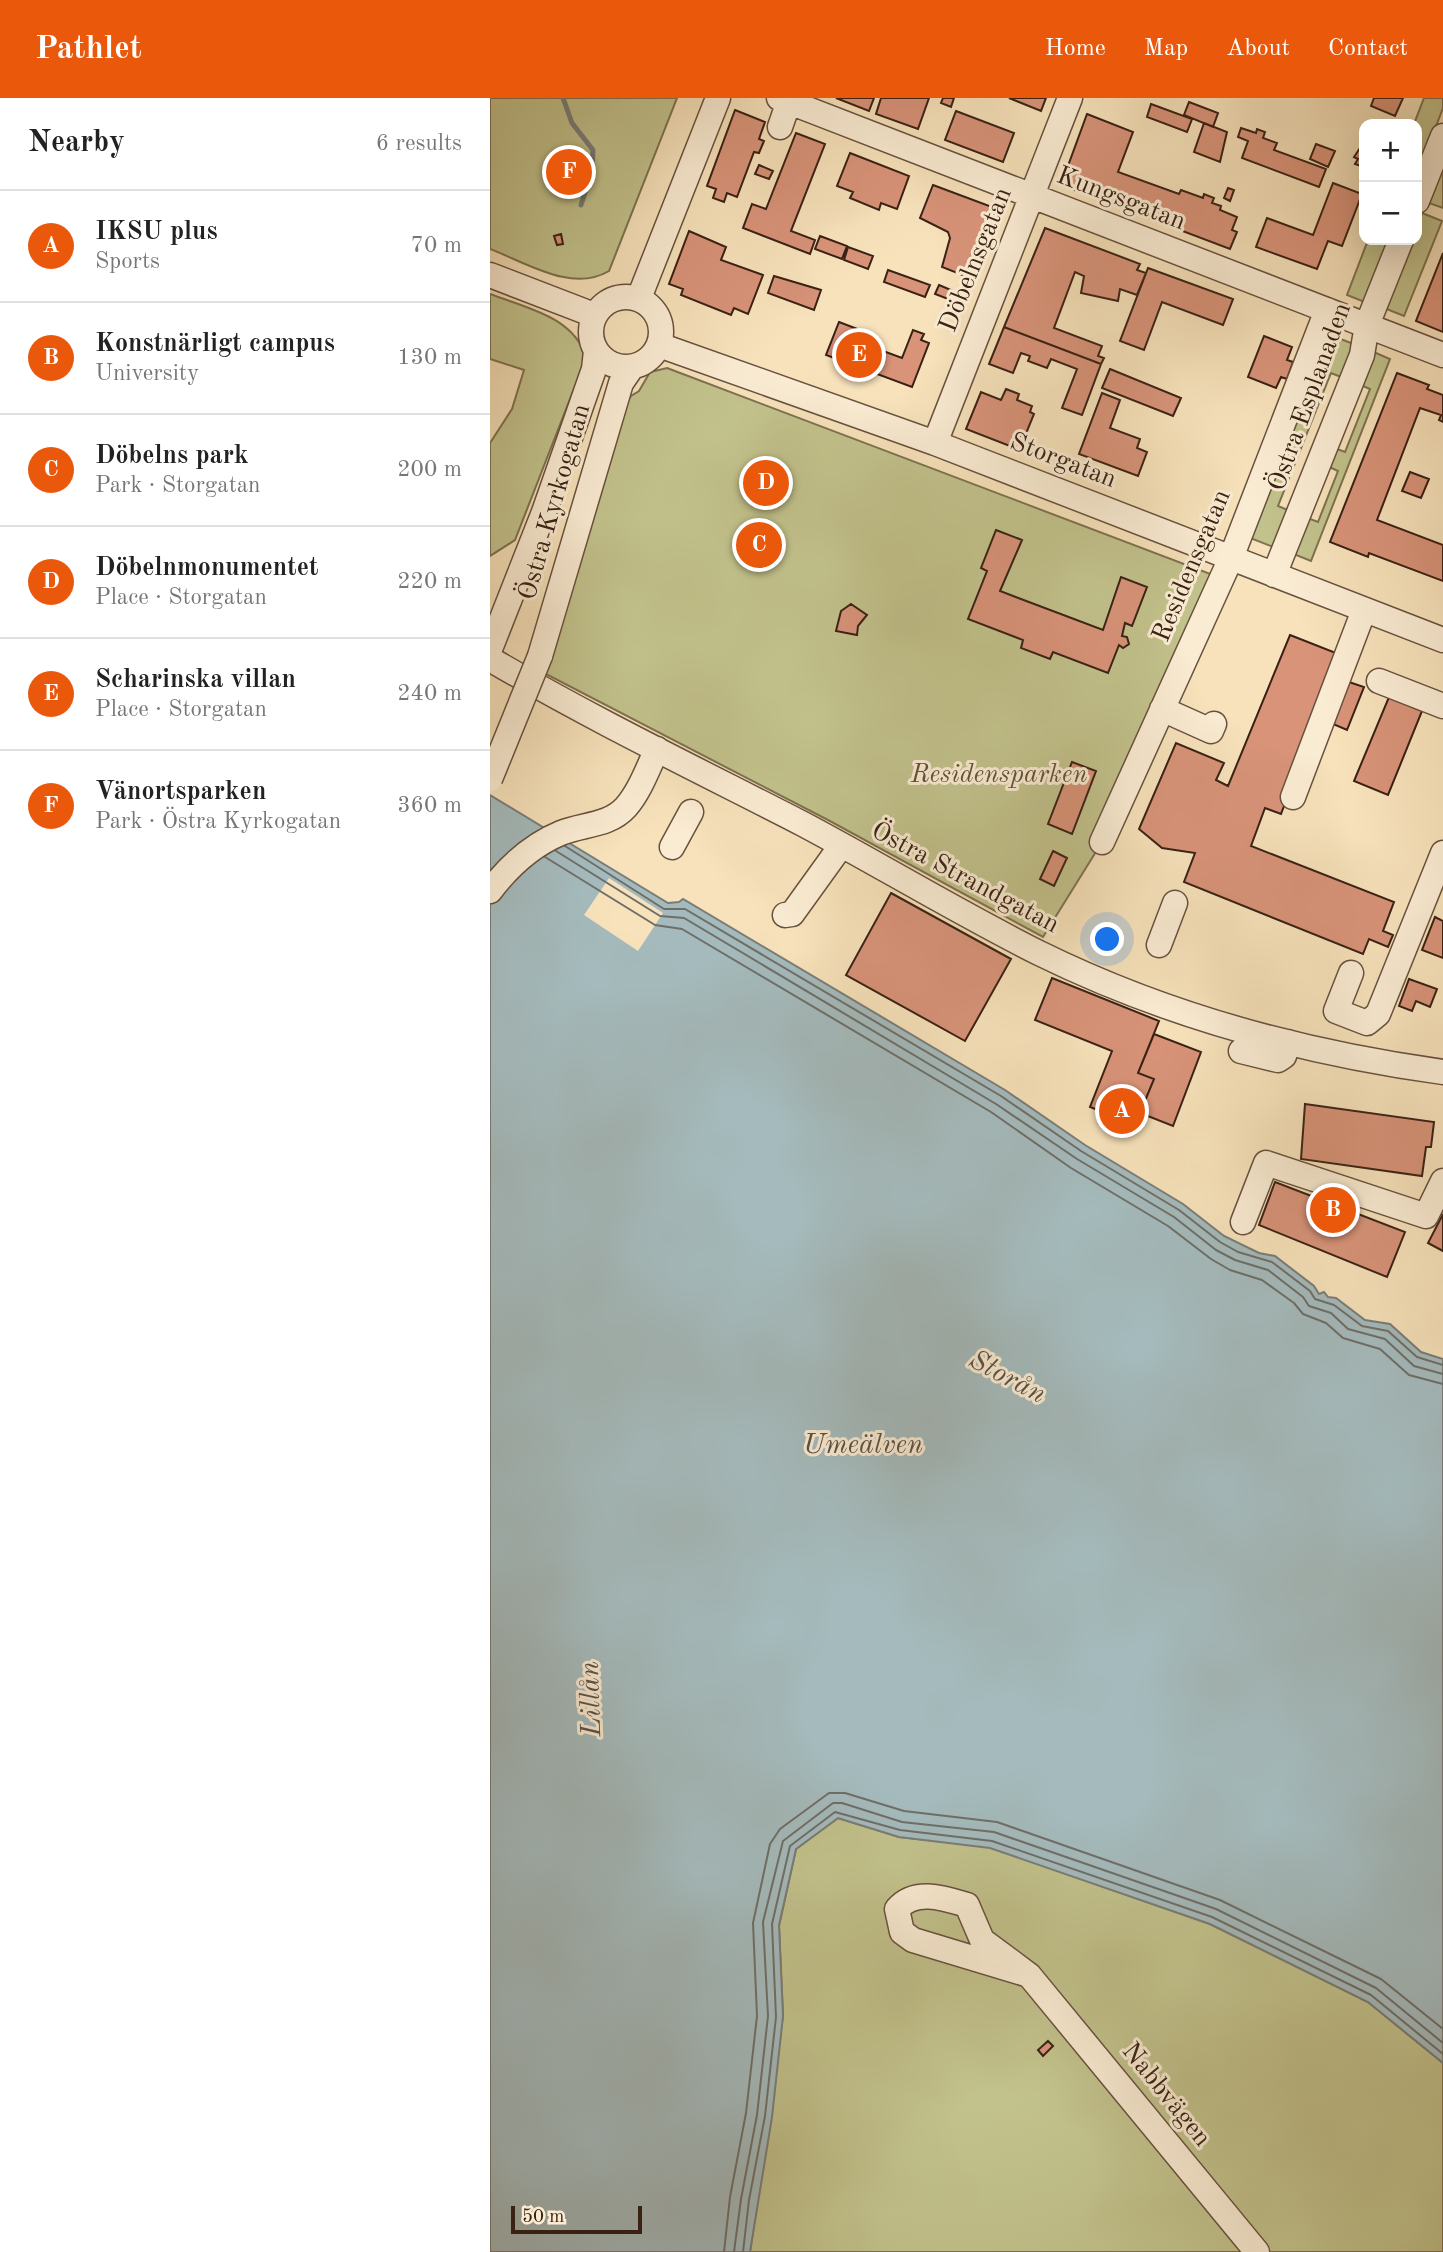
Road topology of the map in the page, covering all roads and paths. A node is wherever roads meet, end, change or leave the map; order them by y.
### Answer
1 (718, 98) edge
2 (1070, 98) edge
3 (783, 101) edge
4 (780, 127) dead end
5 (1443, 136) edge
6 (1422, 188) edge
7 (1033, 197) junction
8 (1399, 245) edge
9 (490, 275) edge
10 (639, 298) junction
11 (1327, 310) junction
12 (594, 315) junction
13 (1367, 326) junction
14 (659, 345) junction
15 (596, 351) junction
16 (1443, 355) edge
17 (632, 366) junction
18 (935, 443) junction
19 (1231, 558) junction
20 (1274, 575) junction
21 (1364, 610) junction
22 (1443, 640) edge
23 (491, 649) edge
24 (1379, 681) dead end
25 (1443, 706) edge
26 (1162, 709) junction
27 (1214, 723) dead end
28 (657, 749) junction
29 (490, 779) edge
30 (1293, 797) dead end
31 (691, 812) dead end
32 (1102, 842) dead end
33 (841, 846) junction
34 (672, 847) dead end
35 (1443, 853) edge
36 (490, 891) edge
37 (1175, 903) dead end
38 (785, 915) dead end
39 (1159, 945) dead end
40 (1351, 973) dead end
41 (1288, 1042) junction
42 (1241, 1051) dead end
43 (1443, 1072) edge
44 (1443, 1181) edge
45 (1243, 1222) dead end
46 (1029, 1975) junction
47 (1257, 2252) edge

1 - 10 street
2 - 7 street, Döbelnsgatan
3 - 4 street
3 - 7 street, Kungsgatan
5 - 6 street
7 - 11 street, Kungsgatan
7 - 18 street, Döbelnsgatan
8 - 13 street, Östra Esplanaden
9 - 12 street
10 - 12 street
10 - 14 street
11 - 13 street, Kungsgatan
11 - 19 street, Residensgatan
12 - 15 street, Östra Kyrkogatan
13 - 16 street, Kungsgatan
13 - 20 street, Östra Esplanaden
14 - 17 street, Östra Kyrkogatan
14 - 18 street, Storgatan
15 - 17 street
15 - 23 street, Östra Kyrkogatan
17 - 29 street, Östra Kyrkogatan, bridge
18 - 19 street, Storgatan
19 - 20 street, Storgatan
19 - 26 street, Residensgatan
20 - 21 street, Storgatan
21 - 22 street, Storgatan
21 - 30 street
23 - 28 street, Östra Strandgatan
24 - 25 street
26 - 27 street
26 - 32 street, Residensgatan
28 - 33 street, Östra Strandgatan
28 - 36 street
31 - 34 street
33 - 38 street
33 - 41 street, Östra Strandgatan
35 - 40 street
37 - 39 street
41 - 42 street
41 - 43 street, Östra Strandgatan
44 - 45 street
46 - 46 street, Nabbvägen
46 - 47 street, Nabbvägen

